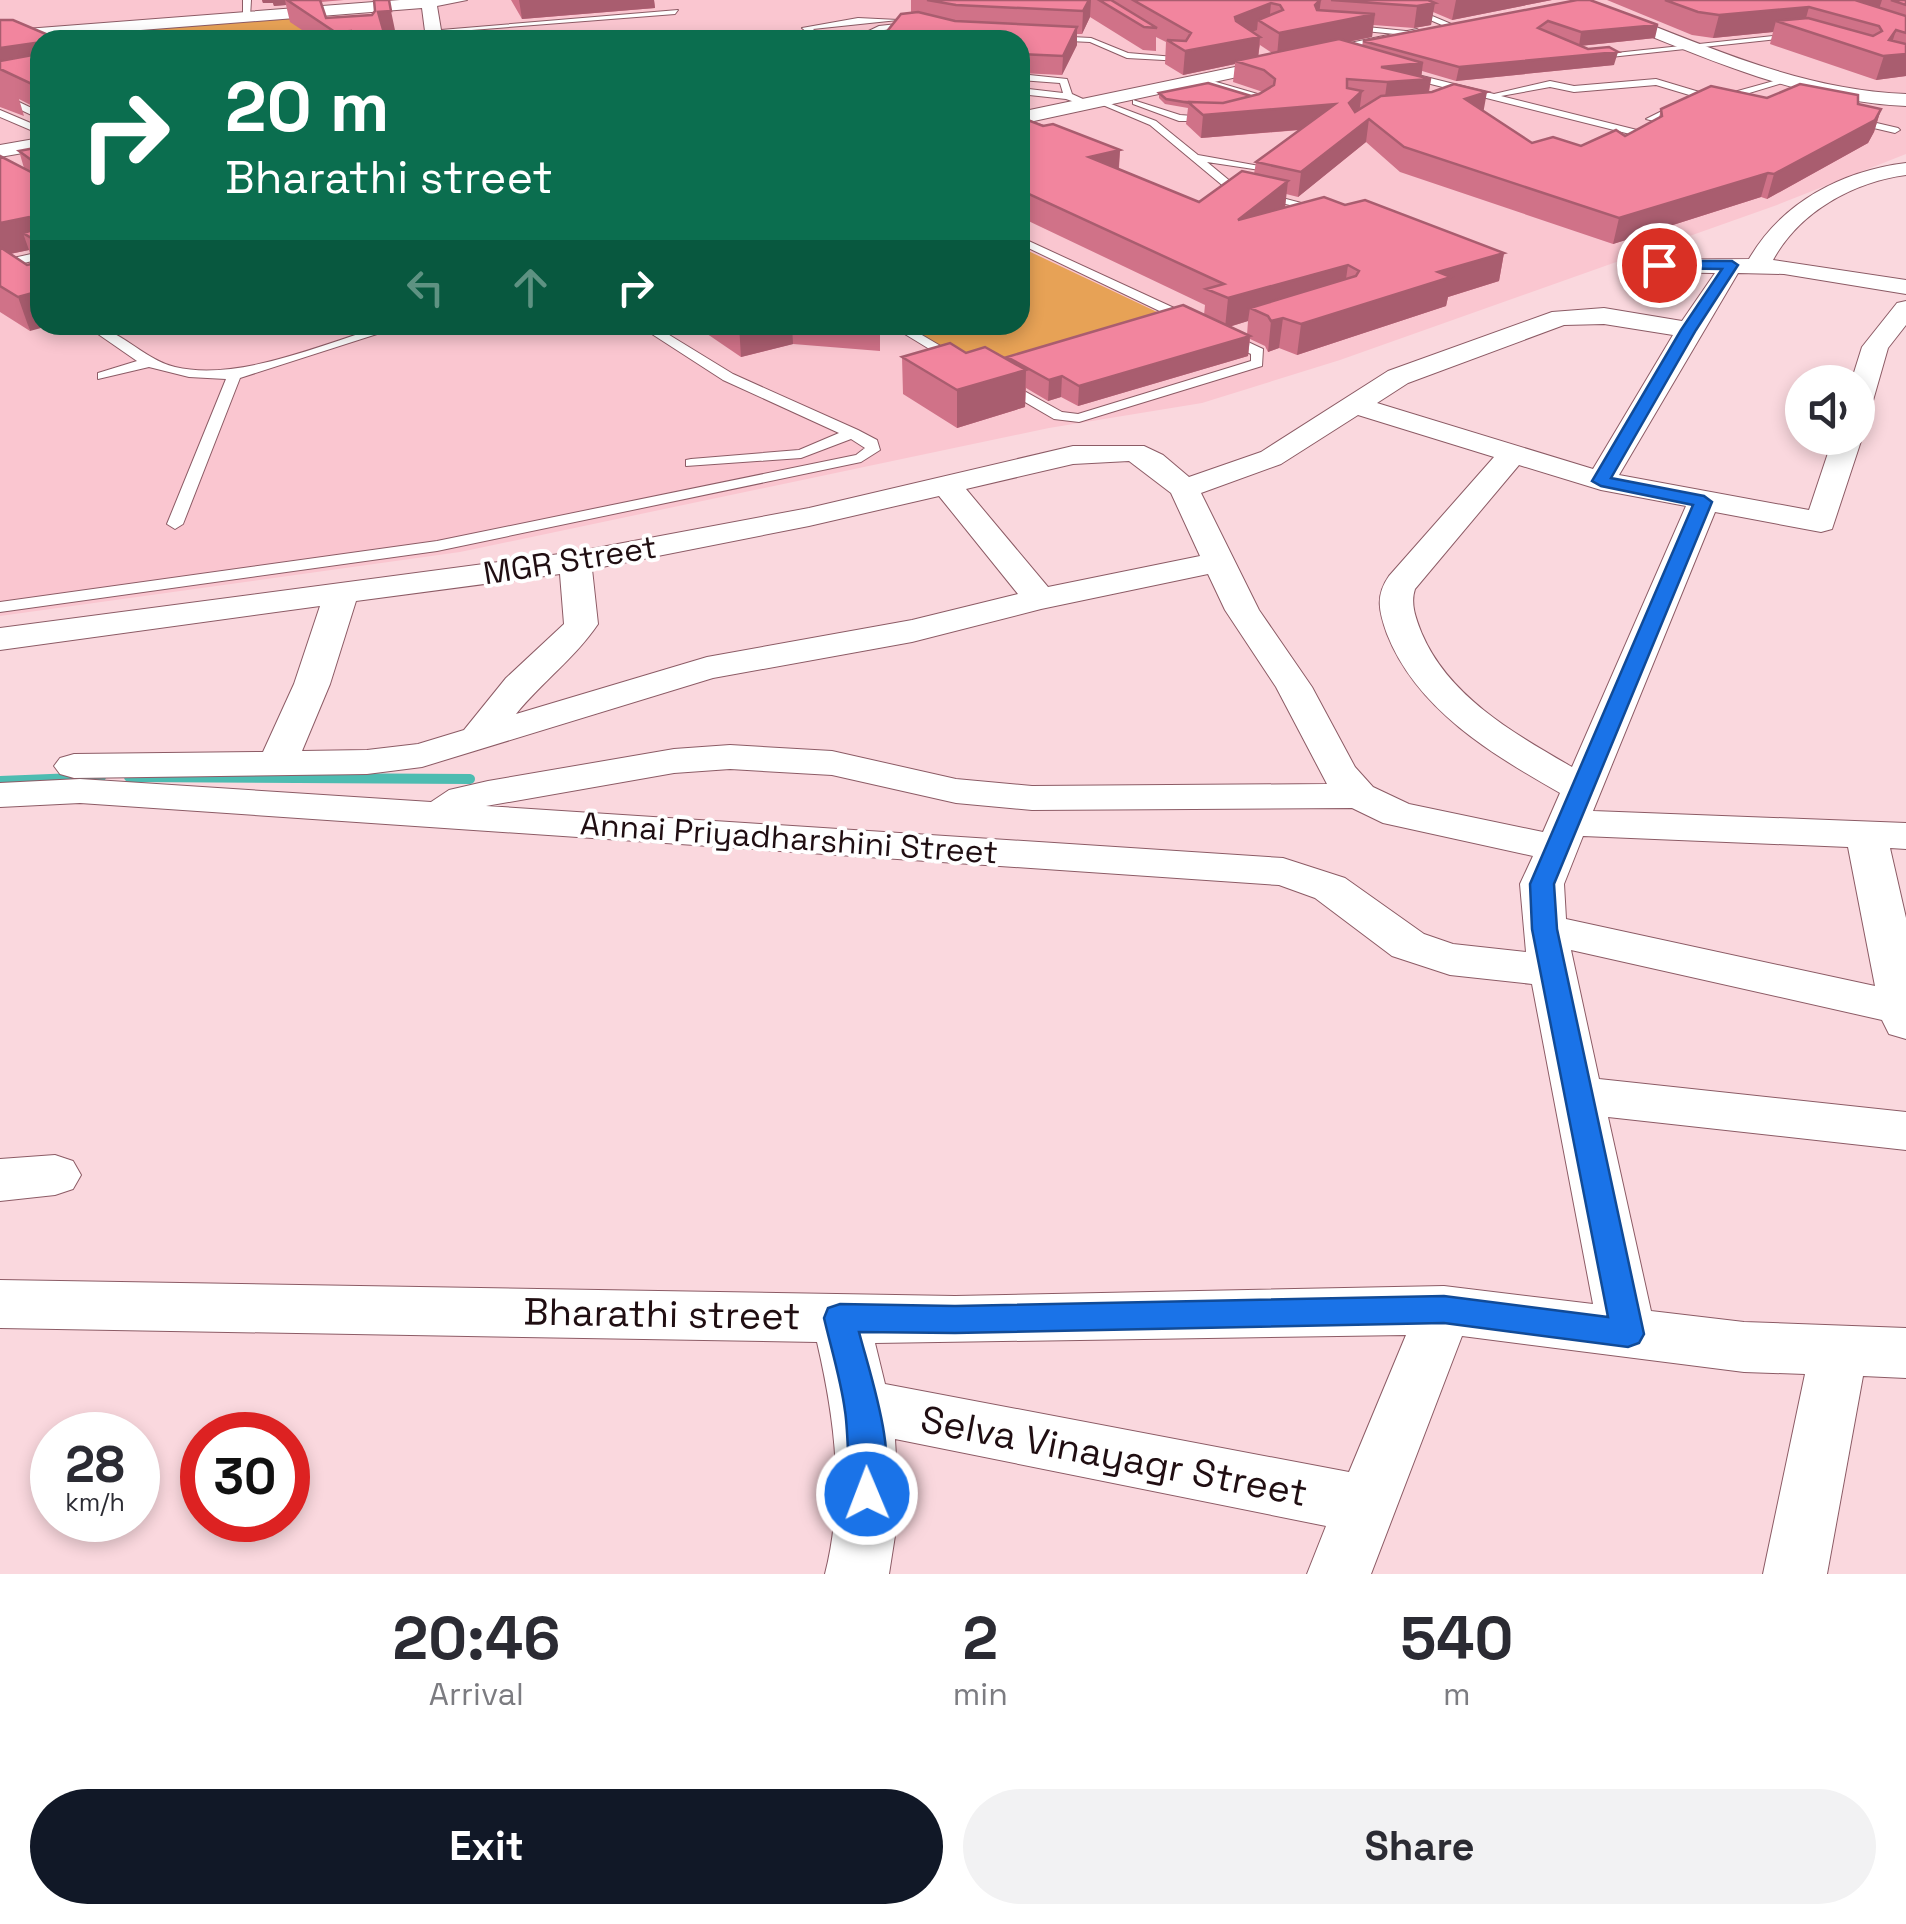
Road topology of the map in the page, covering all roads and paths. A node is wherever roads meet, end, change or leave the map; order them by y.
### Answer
1 (457, 0) edge
2 (1387, 0) edge
3 (429, 2) edge
4 (1586, 2) edge
5 (247, 8) edge
6 (675, 12) dead end
7 (916, 20) edge
8 (1477, 21) edge
9 (929, 26) edge
10 (1337, 26) edge
11 (1452, 26) junction
12 (48, 30) edge
13 (436, 30) edge
14 (489, 30) edge
15 (808, 30) edge
16 (877, 30) edge
17 (30, 32) edge
18 (1415, 34) junction
19 (0, 36) edge
20 (1033, 37) edge
21 (1815, 37) edge
22 (1153, 41) edge
23 (1696, 48) junction
24 (1333, 52) junction
25 (1586, 56) edge
26 (1182, 58) junction
27 (1364, 62) edge
28 (1396, 72) edge
29 (1524, 76) edge
30 (1030, 78) edge
31 (1208, 78) junction
32 (1550, 84) junction
33 (1786, 89) junction
34 (1468, 90) junction
35 (1490, 91) junction
36 (1030, 92) edge
37 (1750, 95) junction
38 (0, 96) edge
39 (1068, 96) junction
40 (1122, 96) junction
41 (1454, 96) edge
42 (1906, 100) edge
43 (1712, 101) junction
44 (1095, 102) junction
45 (1838, 108) edge
46 (1731, 110) edge
47 (30, 111) edge
48 (1856, 112) junction
49 (0, 113) edge
50 (1243, 114) edge
51 (1874, 115) edge
52 (1030, 116) edge
53 (1230, 117) edge
54 (1651, 119) edge
55 (30, 126) edge
56 (1896, 130) dead end
57 (1634, 145) edge
58 (30, 146) edge
59 (0, 151) edge
60 (1273, 157) edge
61 (1199, 158) junction
62 (1260, 166) junction
63 (1906, 169) edge
64 (1232, 188) junction
65 (1342, 214) edge
66 (1030, 245) edge
67 (30, 258) edge
68 (0, 265) edge
69 (1745, 265) junction
70 (1633, 266) dead end
71 (14, 274) edge
72 (1906, 287) edge
73 (1906, 308) edge
74 (1181, 316) junction
75 (1163, 322) edge
76 (1196, 323) edge
77 (1210, 330) edge
78 (1689, 330) junction
79 (1242, 332) edge
80 (106, 335) edge
81 (366, 335) edge
82 (660, 335) edge
83 (914, 335) edge
84 (1225, 336) junction
85 (146, 362) junction
86 (965, 364) edge
87 (1869, 365) edge
88 (982, 373) edge
89 (234, 375) junction
90 (103, 376) dead end
91 (1354, 405) junction
92 (853, 433) junction
93 (1842, 455) edge
94 (1510, 456) junction
95 (691, 463) dead end
96 (1601, 481) junction
97 (946, 486) junction
98 (1184, 489) junction
99 (1704, 502) junction
100 (176, 524) dead end
101 (574, 562) junction
102 (1220, 562) junction
103 (342, 594) junction
104 (1040, 599) junction
105 (0, 608) edge
106 (0, 639) edge
107 (476, 740) junction
108 (276, 764) junction
109 (0, 767) edge
110 (0, 795) edge
111 (1359, 796) junction
112 (438, 816) junction
113 (1569, 820) junction
114 (1886, 835) edge
115 (1550, 950) junction
116 (1905, 1013) edge
117 (1579, 1095) junction
118 (1906, 1131) edge
119 (55, 1175) dead end
120 (0, 1180) edge
121 (0, 1304) edge
122 (1444, 1310) junction
123 (840, 1318) junction
124 (1628, 1334) junction
125 (1838, 1353) junction
126 (1906, 1353) edge
127 (862, 1406) junction
128 (1366, 1505) junction
129 (856, 1574) edge
130 (1339, 1574) edge
131 (1795, 1574) edge

1 - 3 street
2 - 11 lane
3 - 5 street
3 - 13 street
4 - 23 street
5 - 12 street
6 - 14 lane
7 - 15 lane
8 - 11 street
9 - 16 lane
10 - 18 lane
11 - 18 street
17 - 19 street
18 - 24 street
20 - 26 lane
21 - 23 lane
22 - 26 lane
23 - 25 lane
23 - 33 street
24 - 27 lane
24 - 31 street
26 - 31 lane
28 - 34 lane
29 - 32 lane
30 - 39 lane
31 - 40 street
31 - 50 lane
32 - 35 lane
32 - 43 lane
33 - 37 lane
33 - 37 lane
33 - 42 street
34 - 35 lane
34 - 41 lane
35 - 57 lane
36 - 39 lane
37 - 43 lane
38 - 47 lane
39 - 44 lane
40 - 44 street
40 - 53 lane
43 - 46 lane
43 - 54 lane
44 - 52 street
44 - 61 lane
45 - 48 lane
48 - 51 lane
48 - 56 lane
49 - 55 lane
58 - 59 street
60 - 62 lane
61 - 62 lane
61 - 64 lane
62 - 64 lane
63 - 69 street
64 - 65 lane
66 - 74 lane
67 - 68 lane
68 - 71 lane
69 - 70 street
69 - 72 street
69 - 78 street
73 - 87 street
74 - 75 lane
74 - 76 lane
77 - 84 lane
78 - 91 street
78 - 96 street
79 - 84 lane
80 - 85 lane
81 - 89 lane
82 - 92 lane
83 - 86 lane
84 - 88 lane
85 - 89 lane
85 - 90 lane
89 - 100 lane
91 - 94 street
91 - 98 street
92 - 95 lane
92 - 105 lane
93 - 99 street
94 - 96 street
94 - 113 street
96 - 99 street
97 - 98 street, MGR Street
97 - 101 street, MGR Street
97 - 104 street
98 - 102 street
99 - 113 street
101 - 103 street, MGR Street
101 - 107 street
102 - 104 street
102 - 111 street
103 - 106 street, MGR Street
103 - 108 street
104 - 107 street
107 - 108 street
108 - 109 street
110 - 112 street, Annai Priyadharshini Street
111 - 112 street
111 - 113 street
112 - 115 street, Annai Priyadharshini Street
113 - 114 street
113 - 115 street
114 - 116 street
115 - 116 street, Annai Priyadharshini Street
115 - 117 street
117 - 118 street
117 - 124 street
119 - 120 street
121 - 123 street, Bharathi street
122 - 123 street, Bharathi street
122 - 124 street, Bharathi street
122 - 128 street
123 - 127 street
124 - 125 street, Bharathi street
125 - 126 street, Bharathi street
125 - 131 street
127 - 128 street, Selva Vinayagr Street
127 - 129 street
128 - 130 street

